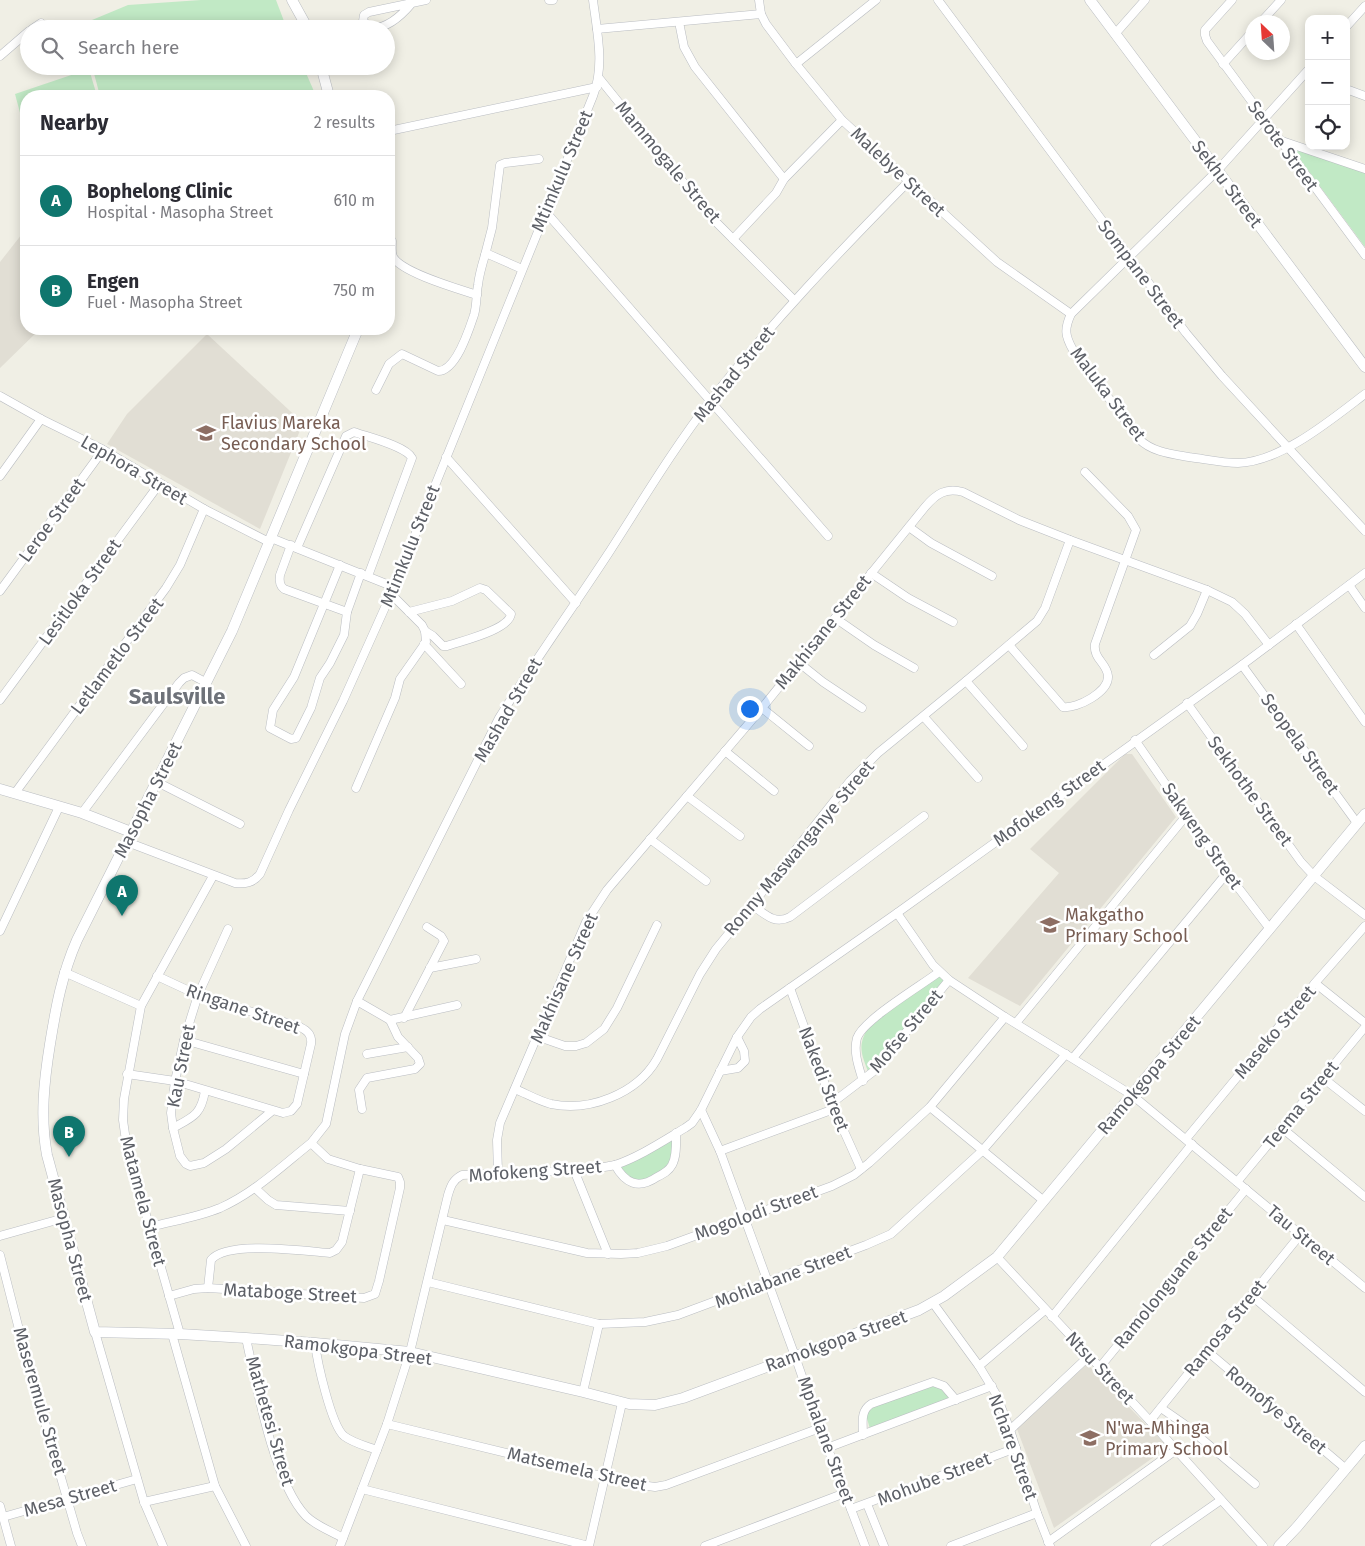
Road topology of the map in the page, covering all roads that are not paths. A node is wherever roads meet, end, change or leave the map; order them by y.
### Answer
1 (292, 0) edge
2 (426, 0) edge
3 (549, 0) edge
4 (553, 0) edge
5 (593, 0) edge
6 (759, 0) edge
7 (876, 0) edge
8 (938, 0) edge
9 (1090, 0) edge
10 (1145, 0) edge
11 (1232, 0) edge
12 (1281, 0) edge
13 (412, 4) junction
14 (1365, 6) edge
15 (761, 14) junction
16 (1267, 15) edge
17 (303, 20) edge
18 (364, 20) edge
19 (394, 20) edge
20 (679, 22) junction
21 (1350, 23) edge
22 (597, 29) junction
23 (1115, 34) junction
24 (20, 39) edge
25 (1245, 40) edge
26 (0, 56) edge
27 (796, 64) junction
28 (1223, 64) junction
29 (1305, 74) edge
30 (323, 75) edge
31 (599, 78) junction
32 (597, 87) junction
33 (327, 90) edge
34 (1350, 90) edge
35 (1365, 96) edge
36 (1264, 119) junction
37 (842, 120) junction
38 (395, 130) edge
39 (1279, 140) junction
40 (539, 159) dead end
41 (1365, 169) edge
42 (1217, 171) junction
43 (784, 179) junction
44 (908, 182) junction
45 (545, 211) junction
46 (733, 239) junction
47 (486, 255) junction
48 (1365, 255) edge
49 (1129, 258) junction
50 (395, 259) edge
51 (522, 269) junction
52 (477, 295) junction
53 (794, 300) junction
54 (1071, 314) junction
55 (355, 335) edge
56 (1365, 367) edge
57 (376, 390) dead end
58 (1365, 394) edge
59 (0, 396) edge
60 (710, 401) junction
61 (41, 419) junction
62 (1289, 448) junction
63 (103, 450) junction
64 (446, 456) junction
65 (1085, 472) dead end
66 (1, 473) edge
67 (160, 483) junction
68 (204, 510) junction
69 (909, 527) junction
70 (1365, 531) edge
71 (828, 536) dead end
72 (270, 540) junction
73 (1070, 540) junction
74 (294, 546) junction
75 (1126, 560) junction
76 (340, 565) junction
77 (871, 573) junction
78 (1365, 573) edge
79 (364, 575) junction
80 (992, 576) dead end
81 (1349, 585) junction
82 (392, 590) junction
83 (1207, 590) junction
84 (0, 591) edge
85 (324, 603) junction
86 (576, 603) junction
87 (1365, 608) edge
88 (347, 612) junction
89 (409, 612) junction
90 (835, 618) junction
91 (953, 622) dead end
92 (1296, 624) junction
93 (425, 631) junction
94 (424, 644) junction
95 (1009, 645) junction
96 (1269, 645) junction
97 (1154, 655) dead end
98 (798, 662) junction
99 (1242, 665) junction
100 (914, 668) dead end
101 (966, 681) junction
102 (207, 683) junction
103 (461, 684) dead end
104 (0, 700) edge
105 (1187, 703) junction
106 (762, 708) junction
107 (862, 708) dead end
108 (924, 717) junction
109 (1365, 722) edge
110 (1135, 740) junction
111 (809, 746) dead end
112 (1023, 746) dead end
113 (725, 750) junction
114 (978, 778) dead end
115 (157, 782) junction
116 (356, 788) dead end
117 (0, 789) edge
118 (774, 791) dead end
119 (15, 793) junction
120 (687, 796) junction
121 (59, 807) junction
122 (82, 813) junction
123 (1365, 814) edge
124 (924, 816) dead end
125 (1186, 816) junction
126 (1358, 823) junction
127 (240, 824) dead end
128 (131, 832) junction
129 (740, 836) dead end
130 (650, 839) junction
131 (126, 842) junction
132 (1227, 873) junction
133 (213, 876) junction
134 (1314, 876) junction
135 (706, 881) dead end
136 (752, 905) junction
137 (897, 913) junction
138 (1365, 915) edge
139 (657, 925) dead end
140 (1365, 926) edge
141 (427, 928) dead end
142 (1270, 929) junction
143 (228, 930) dead end
144 (0, 931) edge
145 (476, 959) dead end
146 (430, 968) junction
147 (64, 972) junction
148 (939, 972) junction
149 (157, 976) junction
150 (949, 980) junction
151 (1315, 983) junction
152 (790, 988) junction
153 (198, 995) junction
154 (357, 1001) junction
155 (457, 1005) dead end
156 (141, 1006) junction
157 (1005, 1017) junction
158 (404, 1018) junction
159 (390, 1020) junction
160 (1016, 1023) junction
161 (1365, 1023) edge
162 (1365, 1027) edge
163 (536, 1036) junction
164 (737, 1037) junction
165 (184, 1040) junction
166 (408, 1047) junction
167 (367, 1054) dead end
168 (1069, 1056) junction
169 (720, 1071) junction
170 (127, 1074) junction
171 (304, 1074) junction
172 (1323, 1078) junction
173 (863, 1081) junction
174 (175, 1082) junction
175 (515, 1090) junction
176 (205, 1091) junction
177 (1132, 1095) junction
178 (833, 1106) junction
179 (930, 1107) junction
180 (362, 1109) dead end
181 (701, 1110) junction
182 (272, 1111) junction
183 (1365, 1111) edge
184 (173, 1128) junction
185 (1282, 1128) junction
186 (676, 1133) junction
187 (1189, 1141) junction
188 (311, 1143) junction
189 (720, 1151) junction
190 (982, 1151) junction
191 (615, 1165) junction
192 (360, 1169) junction
193 (861, 1169) junction
194 (574, 1170) junction
195 (498, 1173) junction
196 (1237, 1182) junction
197 (255, 1188) junction
198 (1246, 1189) junction
199 (1365, 1197) edge
200 (1044, 1201) junction
201 (350, 1211) junction
202 (745, 1217) junction
203 (64, 1218) junction
204 (443, 1220) junction
205 (150, 1227) junction
206 (1300, 1235) junction
207 (0, 1236) edge
208 (608, 1254) junction
209 (0, 1255) edge
210 (997, 1257) junction
211 (428, 1282) junction
212 (769, 1282) junction
213 (208, 1288) junction
214 (1365, 1288) edge
215 (169, 1296) junction
216 (1252, 1296) junction
217 (933, 1303) junction
218 (1046, 1310) junction
219 (1052, 1317) junction
220 (599, 1324) junction
221 (95, 1332) junction
222 (176, 1334) junction
223 (246, 1338) junction
224 (315, 1343) junction
225 (410, 1352) junction
226 (1207, 1352) junction
227 (795, 1356) junction
228 (1089, 1356) junction
229 (979, 1366) junction
230 (1100, 1367) junction
231 (992, 1386) junction
232 (584, 1392) junction
233 (1365, 1392) edge
234 (956, 1400) junction
235 (622, 1402) junction
236 (1161, 1408) junction
237 (1150, 1421) junction
238 (387, 1424) junction
239 (820, 1428) junction
240 (1010, 1430) junction
241 (863, 1435) junction
242 (1365, 1446) edge
243 (827, 1448) junction
244 (1016, 1448) junction
245 (377, 1450) junction
246 (1176, 1450) junction
247 (1346, 1469) junction
248 (605, 1476) junction
249 (138, 1479) junction
250 (1255, 1484) dead end
251 (215, 1486) junction
252 (362, 1489) junction
253 (845, 1493) junction
254 (68, 1498) junction
255 (1221, 1500) junction
256 (144, 1502) junction
257 (868, 1504) junction
258 (0, 1506) edge
259 (851, 1510) junction
260 (1037, 1513) junction
261 (3, 1517) junction
262 (343, 1538) junction
263 (1049, 1544) edge
264 (11, 1546) edge
265 (82, 1546) edge
266 (163, 1546) edge
267 (246, 1546) edge
268 (340, 1546) edge
269 (589, 1546) edge
270 (705, 1546) edge
271 (865, 1546) edge
272 (884, 1546) edge
273 (951, 1546) edge
274 (1154, 1546) edge
275 (1263, 1546) edge
276 (1279, 1546) edge

1 - 17 street
2 - 13 street
3 - 4 street
5 - 22 street
6 - 15 street, Malebye Street
7 - 27 street
8 - 49 street, Sompane Street
9 - 23 street, Sekhu Street
10 - 23 street
11 - 28 street, Serote Street
12 - 16 street
13 - 18 street
13 - 19 street
14 - 21 street
15 - 20 street
15 - 27 street, Malebye Street
20 - 22 street
20 - 43 street
22 - 31 street
23 - 42 street, Sekhu Street
24 - 26 street
25 - 28 street
27 - 37 street, Malebye Street
28 - 36 street, Serote Street
29 - 36 street
30 - 33 street
31 - 32 street, Mtimkulu Street
31 - 46 street, Mammogale Street
32 - 38 street
32 - 45 street, Mtimkulu Street
34 - 35 street
36 - 39 street, Serote Street
36 - 42 street
37 - 43 street
37 - 44 street, Malebye Street
39 - 41 street
39 - 48 street, Serote Street
40 - 47 street
42 - 49 street
42 - 56 street, Sekhu Street
43 - 46 street
44 - 53 street, Mashad Street
44 - 54 street, Malebye Street
45 - 51 street, Mtimkulu Street
45 - 60 street
46 - 53 street, Mammogale Street
47 - 51 street
47 - 52 street
49 - 54 street
49 - 62 street, Sompane Street
50 - 52 street
51 - 64 street, Mtimkulu Street
52 - 57 street
53 - 60 street, Mashad Street
54 - 62 street, Maluka Street
55 - 72 street, Masopha Street
58 - 62 street, Maluka Street
59 - 61 street, Lephora Street
60 - 71 street
60 - 86 street, Mashad Street
61 - 63 street, Lephora Street
61 - 66 street
62 - 70 street, Sompane Street
63 - 67 street, Lephora Street
63 - 84 street, Leroe Street
64 - 82 street, Mtimkulu Street
64 - 86 street
65 - 75 street
67 - 68 street, Lephora Street
67 - 104 street, Lesitloka Street
68 - 72 street, Lephora Street
68 - 119 street, Letlametlo Street
69 - 73 street, Makhisane Street
69 - 77 street, Makhisane Street
69 - 80 street
72 - 74 street, Lephora Street
72 - 102 street, Masopha Street
73 - 75 street, Makhisane Street
73 - 95 street, Ronny Maswanganye Street
74 - 76 street, Lephora Street
74 - 79 street
74 - 85 street
75 - 83 street, Makhisane Street
75 - 95 street
76 - 79 street, Lephora Street
76 - 85 street
77 - 90 street, Makhisane Street
77 - 91 street
78 - 81 street, Mofokeng Street
79 - 82 street, Lephora Street
79 - 88 street
81 - 87 street
81 - 92 street, Mofokeng Street
82 - 89 street
82 - 133 street, Mtimkulu Street
83 - 96 street, Makhisane Street
83 - 97 street
85 - 88 street
85 - 88 street
86 - 154 street, Mashad Street
89 - 93 street
89 - 93 street
90 - 98 street, Makhisane Street
90 - 100 street
92 - 96 street, Mofokeng Street
92 - 109 street
93 - 94 street
94 - 103 street
94 - 116 street
95 - 101 street, Ronny Maswanganye Street
96 - 99 street, Mofokeng Street
98 - 106 street, Makhisane Street
98 - 107 street
99 - 105 street, Mofokeng Street
99 - 126 street, Seopela Street
101 - 108 street, Ronny Maswanganye Street
101 - 112 street
102 - 115 street, Masopha Street
102 - 122 street
105 - 110 street, Mofokeng Street
105 - 134 street, Sekhothe Street
106 - 111 street
106 - 113 street, Makhisane Street
108 - 114 street
108 - 136 street, Ronny Maswanganye Street
110 - 125 street, Sakweng Street
110 - 137 street, Mofokeng Street
113 - 118 street
113 - 120 street, Makhisane Street
115 - 127 street
115 - 128 street, Masopha Street
117 - 119 street
119 - 121 street
120 - 129 street
120 - 130 street, Makhisane Street
121 - 122 street
121 - 144 street
122 - 128 street
123 - 126 street, Ramokgopa Street
124 - 136 street
125 - 132 street, Sakweng Street
125 - 160 street
126 - 134 street, Ramokgopa Street
128 - 131 street, Masopha Street
130 - 135 street
130 - 163 street, Makhisane Street
131 - 133 street, Mtimkulu Street
131 - 147 street, Masopha Street
132 - 142 street, Sakweng Street
132 - 168 street, Mohlabane Street
133 - 149 street, Matamela Street
134 - 138 street, Sekhothe Street
134 - 142 street, Ramokgopa Street
136 - 175 street, Ronny Maswanganye Street
137 - 148 street, Tau Street
137 - 152 street, Mofokeng Street
139 - 163 street
140 - 151 street, Maseko Street
141 - 146 street
142 - 177 street, Ramokgopa Street
143 - 153 street, Kau Street
145 - 146 street
146 - 158 street
147 - 156 street
147 - 203 street, Masopha Street
148 - 150 street, Tau Street
148 - 173 street, Mofse Street
149 - 153 street, Ringane Street
149 - 156 street, Matamela Street
150 - 157 street, Tau Street
150 - 173 street, Mofse Street
151 - 161 street
151 - 187 street, Maseko Street
152 - 164 street, Mofokeng Street
152 - 178 street, Nakedi Street
153 - 165 street, Kau Street
153 - 171 street, Ringane Street
154 - 159 street
154 - 188 street, Mashad Street
155 - 158 street
156 - 170 street, Matamela Street
157 - 160 street, Tau Street
157 - 179 street, Mogolodi Street
158 - 159 street
159 - 166 street
160 - 168 street, Tau Street
162 - 172 street, Teema Street
163 - 175 street, Makhisane Street
164 - 169 street, Mofokeng Street
164 - 169 street
165 - 171 street
165 - 174 street, Kau Street
166 - 167 street
166 - 180 street
168 - 177 street, Tau Street
168 - 190 street, Mohlabane Street
169 - 181 street, Mofokeng Street
170 - 174 street
170 - 205 street, Matamela Street
171 - 182 street, Ringane Street
172 - 183 street
172 - 185 street, Teema Street
173 - 178 street, Mofse Street
174 - 176 street
174 - 184 street, Kau Street
175 - 195 street, Makhisane Street
176 - 182 street
176 - 184 street
177 - 187 street, Tau Street
177 - 200 street, Ramokgopa Street
178 - 189 street, Mofse Street
178 - 193 street, Nakedi Street
179 - 190 street
179 - 193 street, Mogolodi Street
181 - 186 street, Mofokeng Street
181 - 189 street, Mphalane Street
182 - 184 street, Kau Street
185 - 196 street, Teema Street
185 - 199 street
186 - 191 street, Mofokeng Street
186 - 191 street, Mofokeng Street
187 - 196 street, Tau Street
187 - 219 street, Maseko Street
188 - 192 street, Mataboge Street
188 - 197 street, Mashad Street
189 - 202 street, Mphalane Street
190 - 200 street
190 - 212 street, Mohlabane Street
191 - 194 street, Mofokeng Street
192 - 201 street
192 - 213 street, Mataboge Street
193 - 202 street, Mogolodi Street
194 - 195 street, Mofokeng Street
194 - 208 street
195 - 204 street, Mofokeng Street
196 - 198 street, Tau Street
197 - 201 street
197 - 205 street, Mashad Street
198 - 206 street, Tau Street
198 - 230 street, Ramolonguane Street
200 - 210 street, Ramokgopa Street
201 - 213 street
202 - 208 street, Mogolodi Street
202 - 212 street, Mphalane Street
203 - 207 street
203 - 221 street, Masopha Street
204 - 208 street, Mogolodi Street
204 - 211 street
205 - 215 street, Matamela Street
206 - 214 street, Tau Street
206 - 216 street, Ramosa Street
209 - 254 street, Maseremule Street
210 - 217 street, Ramokgopa Street
210 - 218 street, Ntsu Street
211 - 220 street, Mohlabane Street
211 - 225 street
212 - 220 street, Mohlabane Street
212 - 227 street, Mphalane Street
213 - 215 street, Mataboge Street
215 - 222 street, Matamela Street
216 - 226 street, Ramosa Street
216 - 233 street
217 - 227 street, Ramokgopa Street
217 - 229 street, Nchare Street
218 - 219 street, Ntsu Street
218 - 229 street
219 - 228 street, Ntsu Street
220 - 232 street
221 - 222 street, Ramokgopa Street
221 - 249 street, Masopha Street
222 - 223 street, Ramokgopa Street
222 - 251 street, Matamela Street
223 - 224 street, Ramokgopa Street
223 - 262 street, Mathetesi Street
224 - 225 street, Ramokgopa Street
224 - 245 street
225 - 232 street, Ramokgopa Street
225 - 238 street
226 - 236 street, Ramosa Street
226 - 247 street, Romofye Street
227 - 235 street, Ramokgopa Street
227 - 239 street, Mphalane Street
228 - 230 street, Ntsu Street
228 - 240 street
229 - 231 street, Nchare Street
230 - 237 street, Ntsu Street
231 - 234 street
231 - 240 street, Nchare Street
232 - 235 street, Ramokgopa Street
234 - 241 street
234 - 241 street
235 - 248 street
236 - 237 street, Ramosa Street
236 - 250 street, Ntsu Street
237 - 246 street, Ntsu Street
238 - 245 street
238 - 248 street, Matsemela Street
239 - 243 street, Mphalane Street
239 - 248 street, Matsemela Street
240 - 244 street, Nchare Street
241 - 243 street
242 - 247 street
243 - 253 street, Mphalane Street
244 - 257 street, Mohube Street
244 - 260 street, Nchare Street
245 - 252 street
246 - 255 street, Ntsu Street
246 - 263 street
247 - 276 street
248 - 269 street
249 - 254 street, Mesa Street
249 - 256 street, Masopha Street
251 - 256 street
251 - 267 street, Matamela Street
252 - 262 street
252 - 269 street
253 - 259 street, Mphalane Street
253 - 270 street
254 - 261 street, Mesa Street
254 - 265 street, Maseremule Street
255 - 274 street
255 - 275 street, Ntsu Street
256 - 266 street, Masopha Street
257 - 259 street, Mohube Street
257 - 272 street
258 - 261 street
259 - 271 street, Mphalane Street
260 - 263 street, Nchare Street
260 - 273 street
261 - 264 street
262 - 268 street

